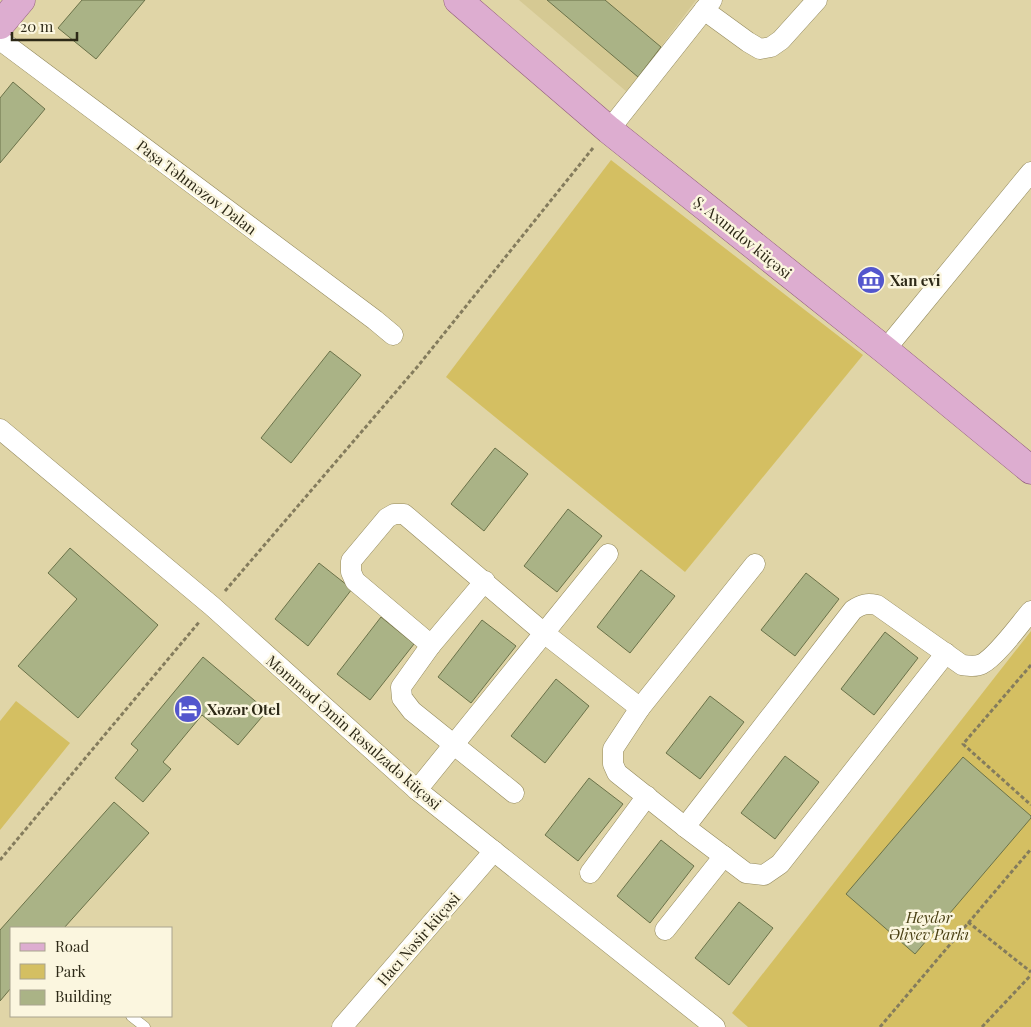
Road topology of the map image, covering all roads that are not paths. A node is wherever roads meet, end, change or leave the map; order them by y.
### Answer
1 (21, 0) edge
2 (458, 0) edge
3 (817, 0) edge
4 (708, 5) edge
5 (0, 25) edge
6 (0, 40) edge
7 (609, 130) junction
8 (1031, 172) edge
9 (393, 335) dead end
10 (885, 350) junction
11 (0, 429) edge
12 (1031, 470) edge
13 (608, 554) dead end
14 (755, 564) dead end
15 (485, 581) junction
16 (1031, 611) edge
17 (544, 633) junction
18 (431, 645) junction
19 (946, 653) junction
20 (640, 708) junction
21 (454, 744) junction
22 (417, 790) junction
23 (514, 793) dead end
24 (647, 796) junction
25 (685, 827) junction
26 (494, 851) junction
27 (724, 856) junction
28 (590, 873) dead end
29 (665, 930) dead end
30 (132, 1017) edge
31 (145, 1027) edge
32 (342, 1027) edge
33 (715, 1027) edge

1 - 5 main road
2 - 7 main road, Ş. Axundov küçəsi
3 - 4 street
4 - 7 street
6 - 9 street, Paşa Təhməzov Dalan
7 - 10 main road, Ş. Axundov küçəsi
8 - 10 street
10 - 12 main road, Ş. Axundov küçəsi
11 - 22 street, Məmməd Əmin Rəsulzadə küçəsi
13 - 17 street
14 - 20 street
15 - 17 street
15 - 18 street
15 - 18 street
16 - 19 street
17 - 20 street
17 - 21 street
18 - 21 street
19 - 25 street
19 - 27 street
20 - 24 street
21 - 22 street
21 - 23 street
22 - 26 street, Məmməd Əmin Rəsulzadə küçəsi
24 - 25 street
24 - 28 street
25 - 27 street
26 - 32 street, Hacı Nəsir küçəsi
26 - 33 street, Məmməd Əmin Rəsulzadə küçəsi
27 - 29 street
30 - 31 lane

